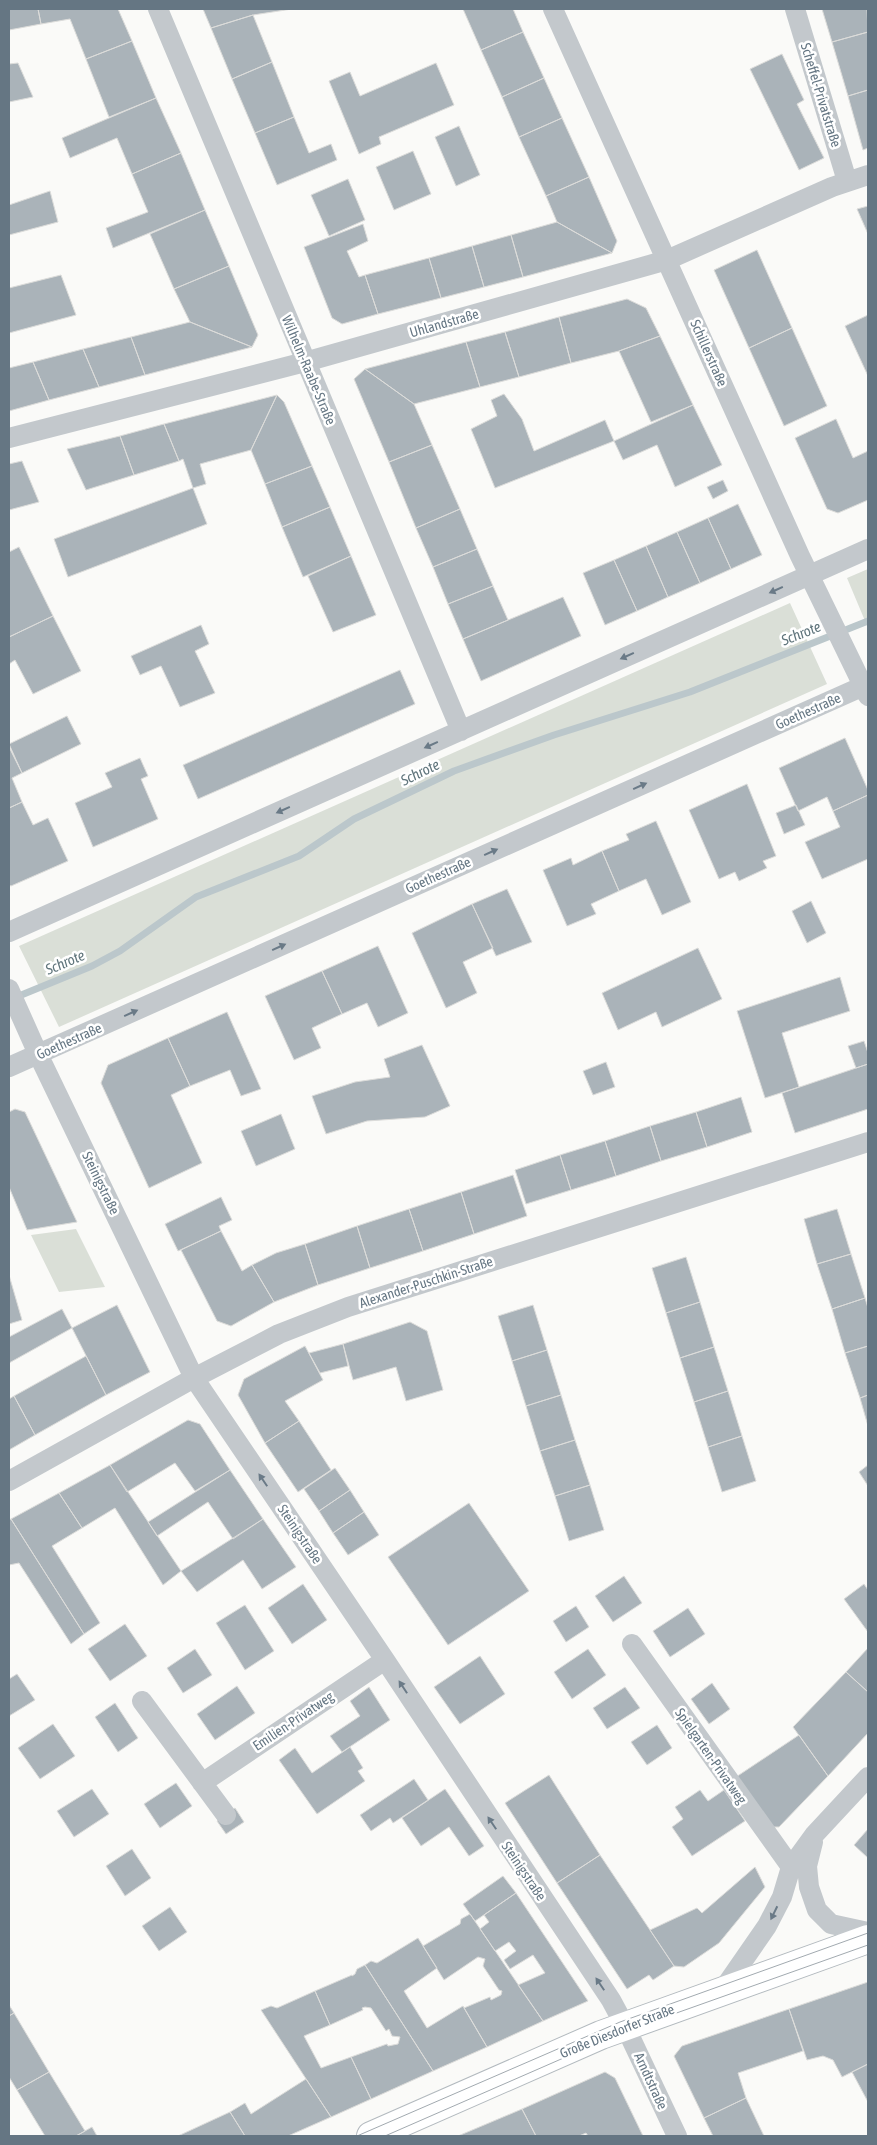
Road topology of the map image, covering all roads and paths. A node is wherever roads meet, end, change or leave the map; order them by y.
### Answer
1 (158, 9) edge
2 (553, 9) edge
3 (795, 9) edge
4 (868, 175) edge
5 (847, 181) junction
6 (667, 260) junction
7 (306, 362) junction
8 (9, 438) edge
9 (868, 549) edge
10 (810, 575) junction
11 (867, 688) edge
12 (461, 731) junction
13 (9, 932) edge
14 (9, 989) edge
15 (38, 1054) junction
16 (9, 1067) edge
17 (868, 1142) edge
18 (194, 1378) junction
19 (9, 1481) edge
20 (632, 1644) dead end
21 (385, 1660) junction
22 (142, 1701) dead end
23 (868, 1777) edge
24 (202, 1783) junction
25 (226, 1815) dead end
26 (815, 1834) junction
27 (791, 1868) junction
28 (868, 1932) edge
29 (868, 1939) edge
30 (722, 1991) junction
31 (625, 2026) junction
32 (401, 2130) edge
33 (371, 2136) edge
34 (677, 2136) edge

1 - 7 street, Wilhelm-Raabe-Straße
2 - 6 street, Schillerstraße
3 - 5 street, Scheffel-Privatstraße
4 - 5 street, Uhlandstraße
5 - 6 street, Uhlandstraße
6 - 7 street, Uhlandstraße
6 - 10 street, Schillerstraße
7 - 8 street, Uhlandstraße
7 - 12 street, Wilhelm-Raabe-Straße
9 - 10 street
10 - 11 street, Schillerstraße
10 -> 12 street
15 -> 11 street, Goethestraße
12 -> 13 street
14 - 15 street, Steinigstraße
15 - 16 street, Goethestraße
15 - 18 street, Steinigstraße
17 - 18 street, Alexander-Puschkin-Straße
18 - 19 street, Alexander-Puschkin-Straße
21 -> 18 street, Steinigstraße
20 - 27 street, Spielgarten-Privatweg
21 - 24 street, Emilien-Privatweg
31 -> 21 street, Steinigstraße
22 - 24 street
23 - 26 street
24 - 25 street
26 - 27 street
26 - 28 street
27 -> 30 street
29 - 30 street, Große Diesdorfer Straße
30 - 31 street, Große Diesdorfer Straße
31 - 32 street, Große Diesdorfer Straße
31 - 34 street, Arndtstraße
32 - 33 street, Große Diesdorfer Straße

